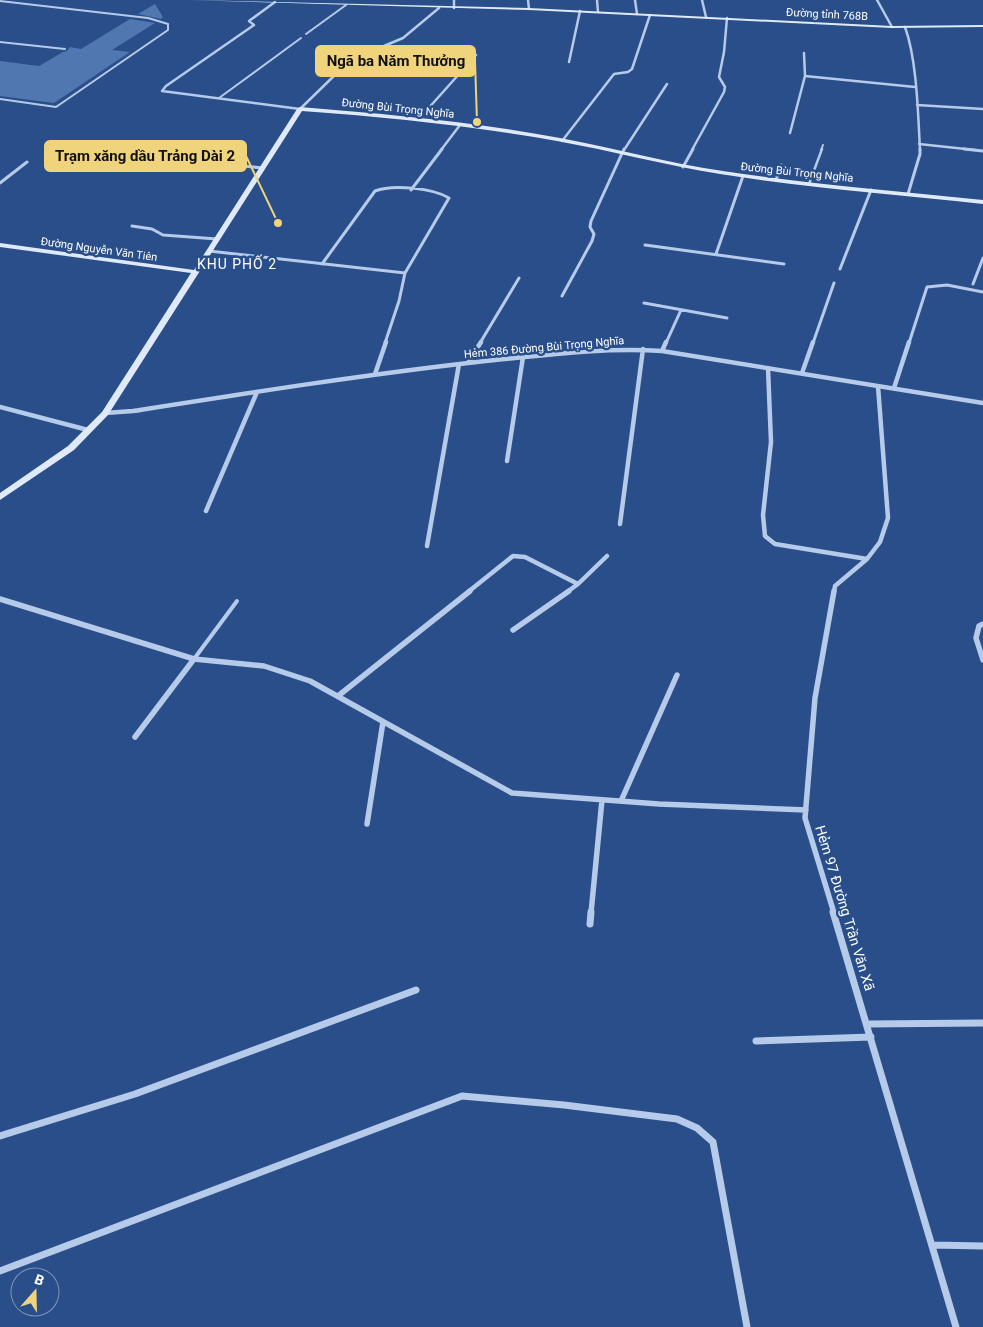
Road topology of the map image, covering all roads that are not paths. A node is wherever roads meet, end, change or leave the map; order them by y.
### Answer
1 (190, 0) edge
2 (454, 0) edge
3 (528, 0) edge
4 (597, 0) edge
5 (635, 0) edge
6 (702, 0) edge
7 (877, 0) edge
8 (0, 1) edge
9 (276, 2) junction
10 (346, 4) junction
11 (439, 8) junction
12 (454, 8) junction
13 (529, 9) junction
14 (580, 11) junction
15 (598, 12) junction
16 (636, 14) junction
17 (650, 15) junction
18 (706, 17) junction
19 (727, 18) junction
20 (983, 26) edge
21 (892, 27) junction
22 (905, 27) junction
23 (306, 34) dead end
24 (301, 38) dead end
25 (0, 43) edge
26 (383, 46) junction
27 (65, 49) dead end
28 (804, 53) dead end
29 (569, 62) dead end
30 (805, 76) junction
31 (666, 84) dead end
32 (915, 87) junction
33 (219, 98) junction
34 (0, 99) edge
35 (917, 105) junction
36 (300, 109) junction
37 (983, 109) edge
38 (418, 120) junction
39 (460, 125) junction
40 (790, 133) dead end
41 (562, 141) junction
42 (919, 144) junction
43 (822, 145) dead end
44 (88, 151) dead end
45 (983, 151) edge
46 (621, 154) junction
47 (27, 162) dead end
48 (781, 165) dead end
49 (683, 167) junction
50 (263, 168) junction
51 (743, 176) junction
52 (776, 180) junction
53 (0, 183) edge
54 (809, 184) junction
55 (411, 190) junction
56 (871, 190) junction
57 (908, 194) junction
58 (983, 202) edge
59 (132, 226) dead end
60 (217, 240) junction
61 (645, 245) dead end
62 (0, 246) edge
63 (209, 252) junction
64 (716, 254) junction
65 (983, 258) edge
66 (322, 264) junction
67 (784, 264) dead end
68 (840, 268) dead end
69 (196, 272) junction
70 (405, 273) junction
71 (519, 278) dead end
72 (834, 283) dead end
73 (973, 284) dead end
74 (983, 292) edge
75 (562, 296) dead end
76 (644, 303) dead end
77 (681, 310) junction
78 (727, 318) dead end
79 (643, 349) junction
80 (662, 351) junction
81 (523, 357) junction
82 (468, 363) junction
83 (458, 364) junction
84 (768, 368) junction
85 (375, 374) junction
86 (802, 374) junction
87 (878, 386) junction
88 (894, 388) junction
89 (257, 392) junction
90 (983, 403) edge
91 (0, 407) edge
92 (105, 413) junction
93 (88, 430) junction
94 (507, 461) dead end
95 (0, 497) edge
96 (206, 511) dead end
97 (620, 524) dead end
98 (427, 546) dead end
99 (607, 556) dead end
100 (867, 559) junction
101 (578, 584) junction
102 (0, 599) edge
103 (237, 601) dead end
104 (983, 624) edge
105 (513, 630) dead end
106 (194, 658) junction
107 (983, 660) edge
108 (677, 675) dead end
109 (338, 696) junction
110 (383, 722) junction
111 (135, 737) dead end
112 (602, 800) junction
113 (621, 801) junction
114 (806, 810) junction
115 (367, 824) dead end
116 (590, 924) dead end
117 (416, 990) dead end
118 (983, 1023) edge
119 (867, 1024) junction
120 (871, 1037) junction
121 (756, 1042) dead end
122 (0, 1136) edge
123 (933, 1245) junction
124 (983, 1246) edge
125 (0, 1271) edge
126 (747, 1327) edge
127 (956, 1327) edge

1 - 9 street, Đường tỉnh 768B
2 - 12 street
3 - 13 street
4 - 15 street
5 - 16 street
6 - 18 street
7 - 21 street
8 - 34 lane
9 - 10 street, Đường tỉnh 768B
9 - 33 street
10 - 11 street, Đường tỉnh 768B
10 - 23 lane
11 - 12 street, Đường tỉnh 768B
11 - 26 street
12 - 13 street, Đường tỉnh 768B
13 - 14 street, Đường tỉnh 768B
14 - 15 street, Đường tỉnh 768B
14 - 29 street
15 - 16 street, Đường tỉnh 768B
16 - 17 street, Đường tỉnh 768B
17 - 18 street, Đường tỉnh 768B
17 - 41 street
18 - 19 street, Đường tỉnh 768B
19 - 21 street, Đường tỉnh 768B
19 - 49 street
20 - 22 street, Đường tỉnh 768B
21 - 22 street, Đường tỉnh 768B
22 - 32 street
24 - 33 lane
25 - 27 lane
26 - 36 street
26 - 38 street
28 - 30 street
30 - 32 street
30 - 40 street
31 - 46 street
32 - 35 street
33 - 36 street
35 - 37 street
35 - 42 street
36 - 38 street, Đường Bùi Trọng Nghĩa
36 - 50 street
38 - 39 street, Đường Bùi Trọng Nghĩa
39 - 41 street, Đường Bùi Trọng Nghĩa
39 - 55 street
41 - 46 street, Đường Bùi Trọng Nghĩa
42 - 45 street
42 - 57 street
43 - 54 lane
44 - 50 street
46 - 49 street, Đường Bùi Trọng Nghĩa
46 - 75 street
47 - 53 street
48 - 52 street
49 - 51 street, Đường Bùi Trọng Nghĩa
50 - 60 street
51 - 52 street, Đường Bùi Trọng Nghĩa
51 - 64 street
52 - 54 street, Đường Bùi Trọng Nghĩa
54 - 56 street, Đường Bùi Trọng Nghĩa
55 - 66 street
55 - 70 street
56 - 57 street, Đường Bùi Trọng Nghĩa
56 - 68 street
57 - 58 street, Đường Bùi Trọng Nghĩa
59 - 60 street
60 - 63 street
61 - 64 street
62 - 69 street, Đường Nguyễn Văn Tiên
63 - 66 street
63 - 69 street
64 - 67 street
65 - 73 street
66 - 70 street
69 - 92 street
70 - 85 street
71 - 82 street
72 - 86 street
74 - 88 street
76 - 77 street
77 - 78 street
77 - 80 street
79 - 80 street, Hẻm 386 Đường Bùi Trọng Nghĩa
79 - 81 street, Hẻm 386 Đường Bùi Trọng Nghĩa
79 - 97 street
80 - 84 street, Hẻm 386 Đường Bùi Trọng Nghĩa
81 - 82 street, Hẻm 386 Đường Bùi Trọng Nghĩa
81 - 94 street
82 - 83 street, Hẻm 386 Đường Bùi Trọng Nghĩa
83 - 85 street, Hẻm 386 Đường Bùi Trọng Nghĩa
83 - 98 street
84 - 86 street, Hẻm 386 Đường Bùi Trọng Nghĩa
84 - 100 street
85 - 89 street, Hẻm 386 Đường Bùi Trọng Nghĩa
86 - 87 street, Hẻm 386 Đường Bùi Trọng Nghĩa
87 - 88 street, Hẻm 386 Đường Bùi Trọng Nghĩa
87 - 100 street, Hẻm 97 Đường Trần Văn Xã
88 - 90 street, Hẻm 386 Đường Bùi Trọng Nghĩa
89 - 92 street, Hẻm 386 Đường Bùi Trọng Nghĩa
89 - 96 street
91 - 93 street
92 - 93 street
93 - 95 street
99 - 101 street
100 - 114 street, Hẻm 97 Đường Trần Văn Xã
101 - 105 street
101 - 109 street
102 - 106 street
103 - 106 lane
104 - 107 street
106 - 109 street
106 - 111 street
108 - 113 street
109 - 110 street
110 - 112 street
110 - 115 street
112 - 113 street
112 - 116 street
113 - 114 street
114 - 119 street, Hẻm 97 Đường Trần Văn Xã
117 - 122 street
118 - 119 street
119 - 120 street, Hẻm 97 Đường Trần Văn Xã
120 - 121 street
120 - 123 street, Hẻm 97 Đường Trần Văn Xã
123 - 124 street
123 - 127 street, Hẻm 97 Đường Trần Văn Xã
125 - 126 street

